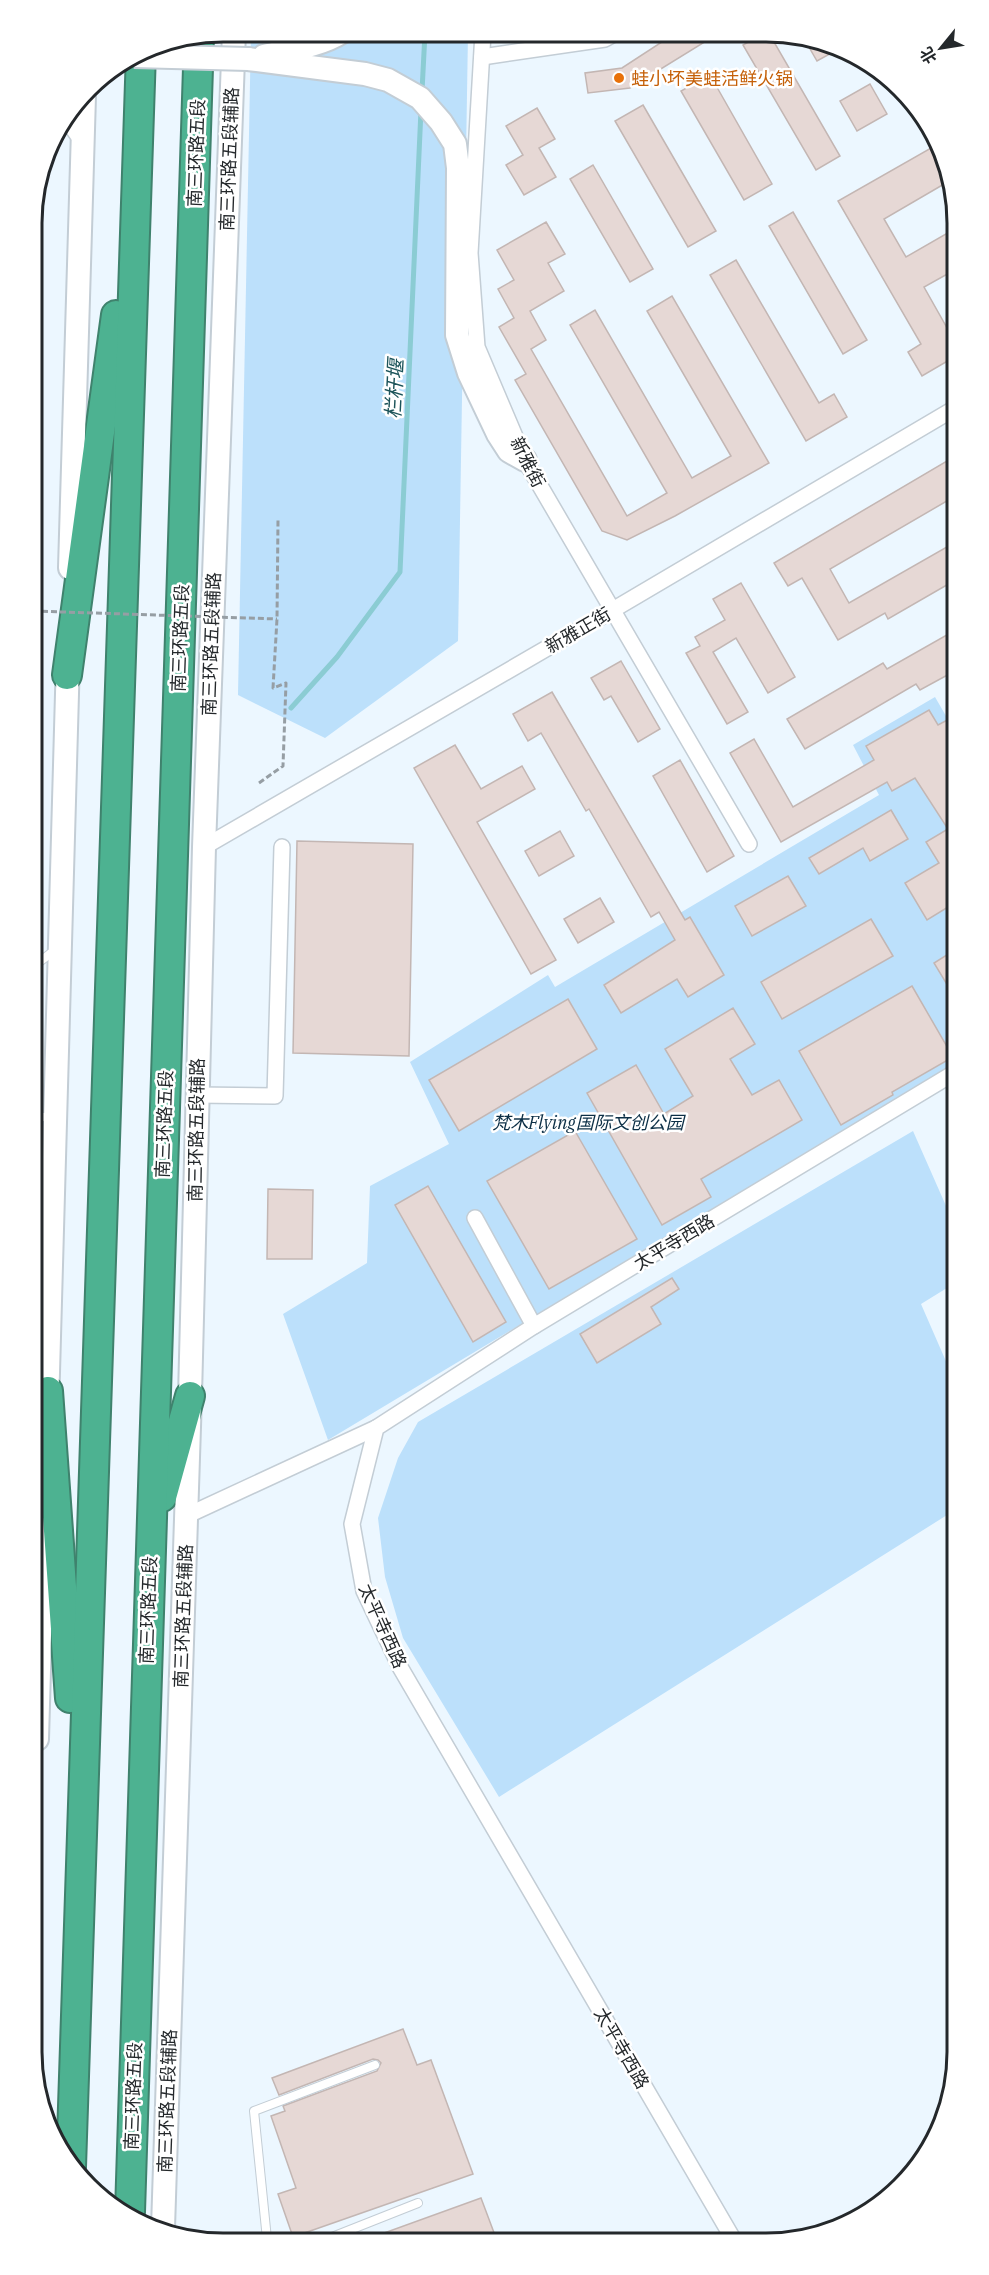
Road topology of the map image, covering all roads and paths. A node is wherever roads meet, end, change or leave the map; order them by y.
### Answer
1 (234, 42) edge
2 (318, 42) edge
3 (483, 42) edge
4 (584, 42) edge
5 (200, 43) edge
6 (153, 56) edge
7 (482, 57) junction
8 (248, 59) junction
9 (141, 62) edge
10 (84, 108) edge
11 (71, 125) edge
12 (83, 142) junction
13 (137, 158) junction
14 (947, 413) edge
15 (525, 460) junction
16 (278, 520) dead end
17 (42, 611) edge
18 (611, 611) junction
19 (277, 619) junction
20 (67, 675) junction
21 (259, 783) dead end
22 (749, 844) dead end
23 (204, 847) junction
24 (282, 847) dead end
25 (59, 946) junction
26 (42, 960) edge
27 (947, 1077) edge
28 (197, 1095) junction
29 (45, 1117) edge
30 (475, 1218) dead end
31 (534, 1326) junction
32 (48, 1391) junction
33 (190, 1396) junction
34 (376, 1428) junction
35 (186, 1516) junction
36 (150, 1543) junction
37 (42, 1580) edge
38 (81, 1848) junction
39 (375, 2065) dead end
40 (72, 2150) edge
41 (418, 2203) dead end
42 (130, 2208) edge
43 (163, 2222) edge
44 (266, 2233) edge
45 (342, 2233) edge
46 (730, 2233) edge

1 - 23 main road, 南三环路五段辅路
2 - 8 main road
3 - 7 street, 新雅街
4 - 7 street
5 - 36 highway, 南三环路五段
6 - 8 main road, bridge
7 - 15 street, 新雅街
8 - 15 main road
9 - 13 highway
10 - 12 main road
11 - 12 street
12 - 20 main road
13 - 20 highway
13 - 38 highway
14 - 18 street, 新雅正街
15 - 18 street, 新雅街
16 - 19 path
17 - 19 path, bridge
18 - 22 street, 新雅街
18 - 23 street, 新雅正街
19 - 21 path
20 - 25 main road
23 - 28 main road, 南三环路五段辅路
24 - 28 street
25 - 26 lane
25 - 29 main road
27 - 31 street, 太平寺西路
28 - 33 main road, 南三环路五段辅路
29 - 32 main road
30 - 31 street
31 - 34 street, 太平寺西路
32 - 37 main road
32 - 38 highway
33 - 35 main road, 南三环路五段辅路
33 - 36 highway
34 - 35 street
34 - 46 street, 太平寺西路
35 - 43 main road, 南三环路五段辅路
36 - 42 highway, 南三环路五段
38 - 40 highway
39 - 44 lane
41 - 45 lane

